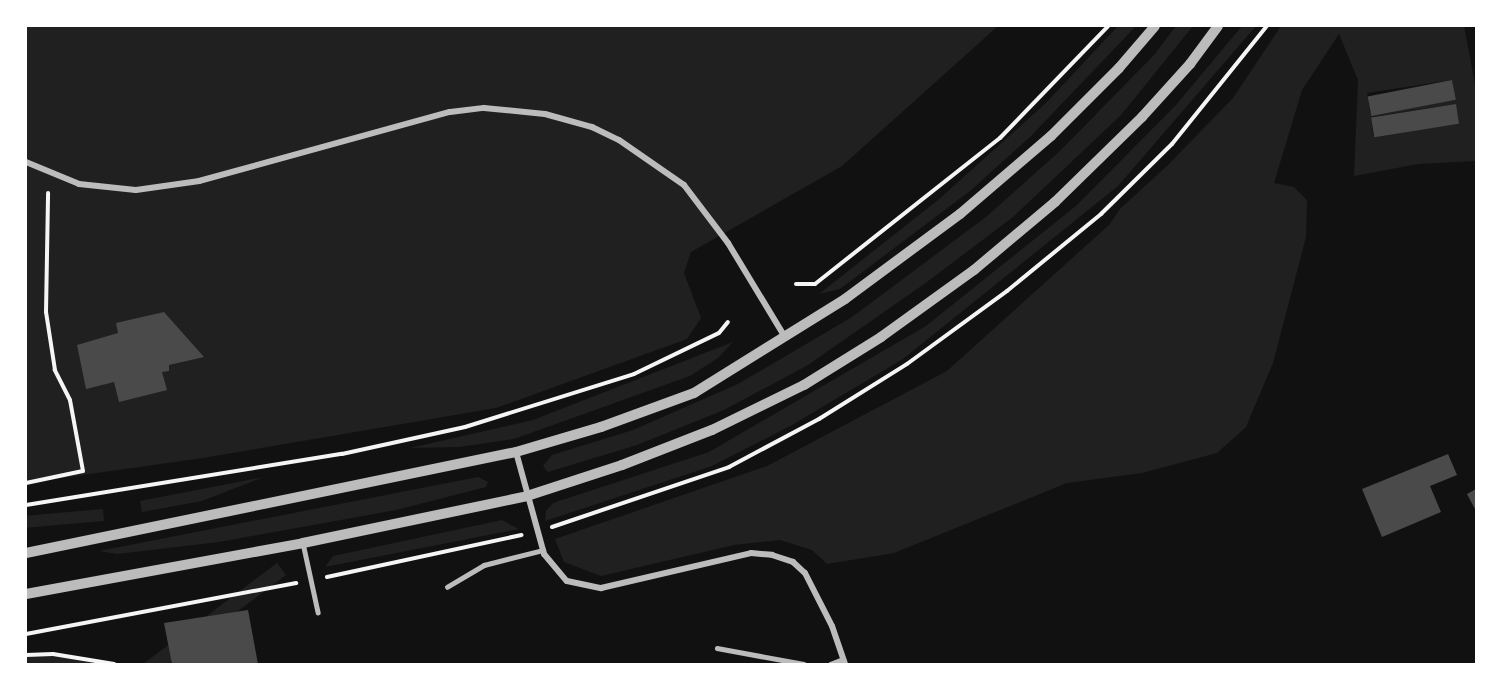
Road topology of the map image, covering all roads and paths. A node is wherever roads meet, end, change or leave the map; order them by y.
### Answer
1 (1108, 26) edge
2 (1155, 26) edge
3 (1218, 26) edge
4 (26, 162) edge
5 (48, 193) dead end
6 (796, 284) dead end
7 (728, 322) dead end
8 (785, 337) junction
9 (516, 452) junction
10 (26, 483) edge
11 (526, 496) junction
12 (26, 505) edge
13 (303, 543) junction
14 (543, 550) junction
15 (26, 553) edge
16 (447, 586) dead end
17 (26, 594) edge
18 (318, 612) dead end
19 (717, 648) dead end
20 (26, 655) edge
21 (844, 662) edge
22 (114, 664) edge
23 (804, 664) edge
24 (830, 664) edge

1 - 6 path
2 - 8 street
3 - 11 street
4 - 8 street
5 - 10 path
7 - 12 path
8 - 9 street
9 - 11 street
9 - 15 street
11 - 13 street
11 - 14 street
13 - 17 street
13 - 18 lane
14 - 16 lane
14 - 21 street
19 - 23 lane
20 - 22 path
21 - 24 lane

